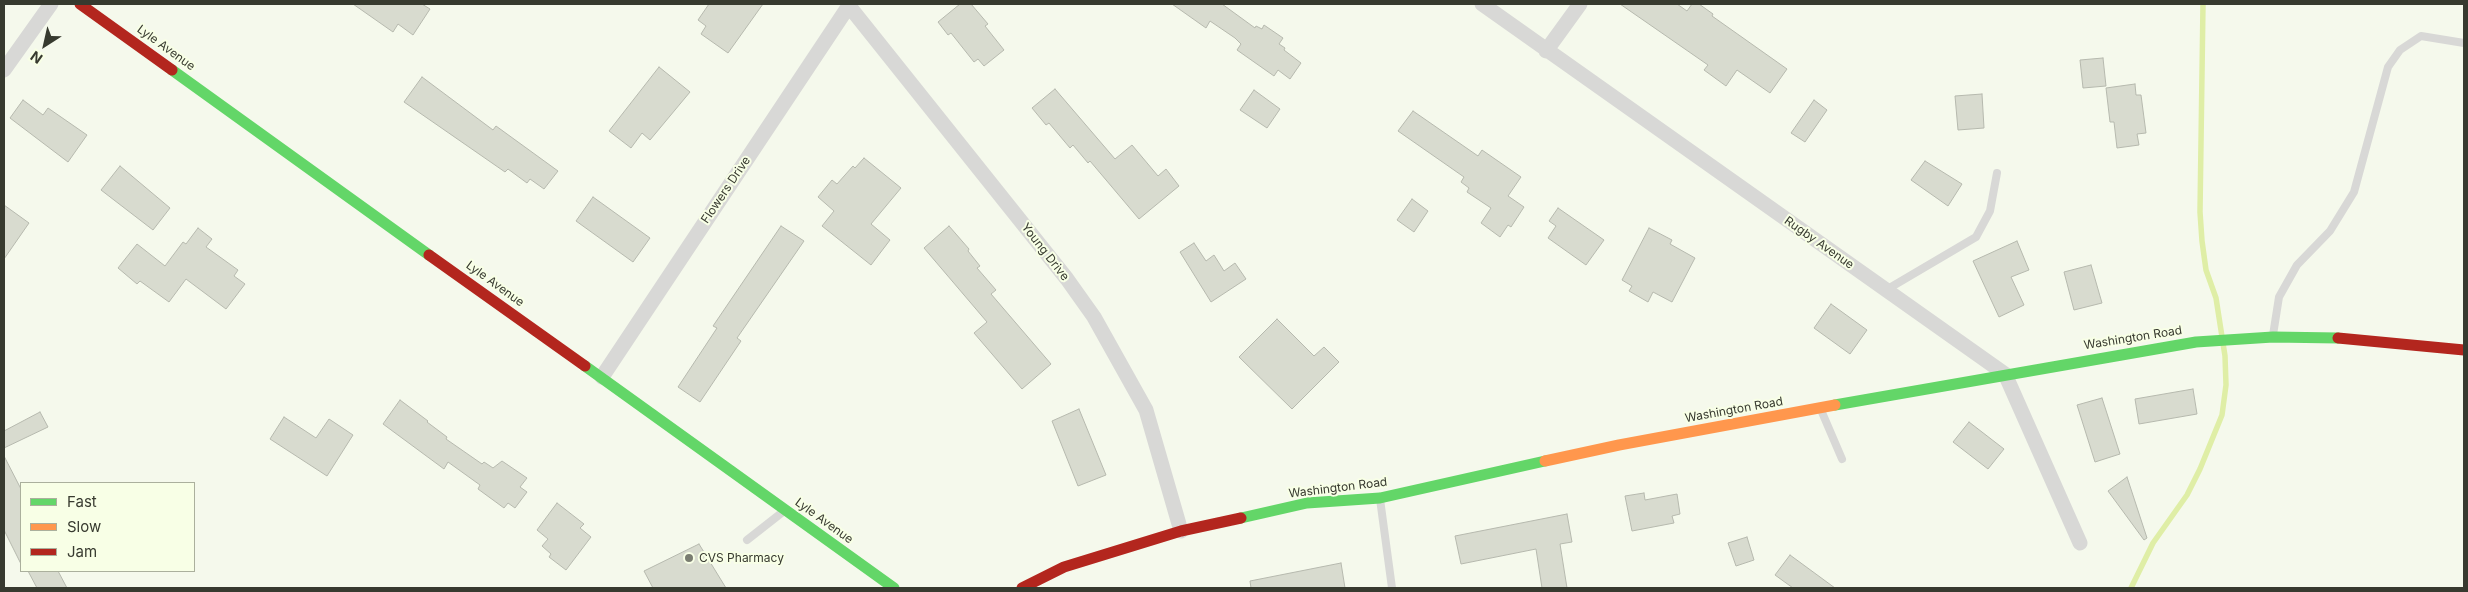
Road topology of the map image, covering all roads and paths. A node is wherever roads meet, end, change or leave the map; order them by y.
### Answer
1 (51, 4) edge
2 (80, 4) edge
3 (1482, 4) edge
4 (1580, 4) edge
5 (849, 5) edge
6 (2464, 42) edge
7 (1546, 51) junction
8 (4, 70) edge
9 (1997, 173) dead end
10 (1886, 290) junction
11 (2273, 337) junction
12 (2464, 350) edge
13 (2004, 374) junction
14 (602, 377) junction
15 (1821, 409) junction
16 (1842, 459) dead end
17 (1380, 498) junction
18 (785, 510) junction
19 (1181, 531) junction
20 (747, 540) dead end
21 (2080, 543) dead end
22 (894, 588) edge
23 (1022, 588) edge
24 (1392, 588) edge

1 - 8 street
2 - 14 street, Lyle Avenue
3 - 7 street, Rugby Avenue
4 - 7 street
5 - 14 street, Flowers Drive
5 - 19 street, Young Drive
6 - 11 lane
7 - 10 street, Rugby Avenue
9 - 10 lane
10 - 13 street, Rugby Avenue
11 - 12 street, Washington Road
11 - 13 street, Washington Road
13 - 15 street, Washington Road
13 - 21 street
14 - 18 street, Lyle Avenue
15 - 16 lane
15 - 17 street, Washington Road
17 - 19 street, Washington Road
17 - 24 lane
18 - 20 lane
18 - 22 street, Lyle Avenue
19 - 23 street, Washington Road

